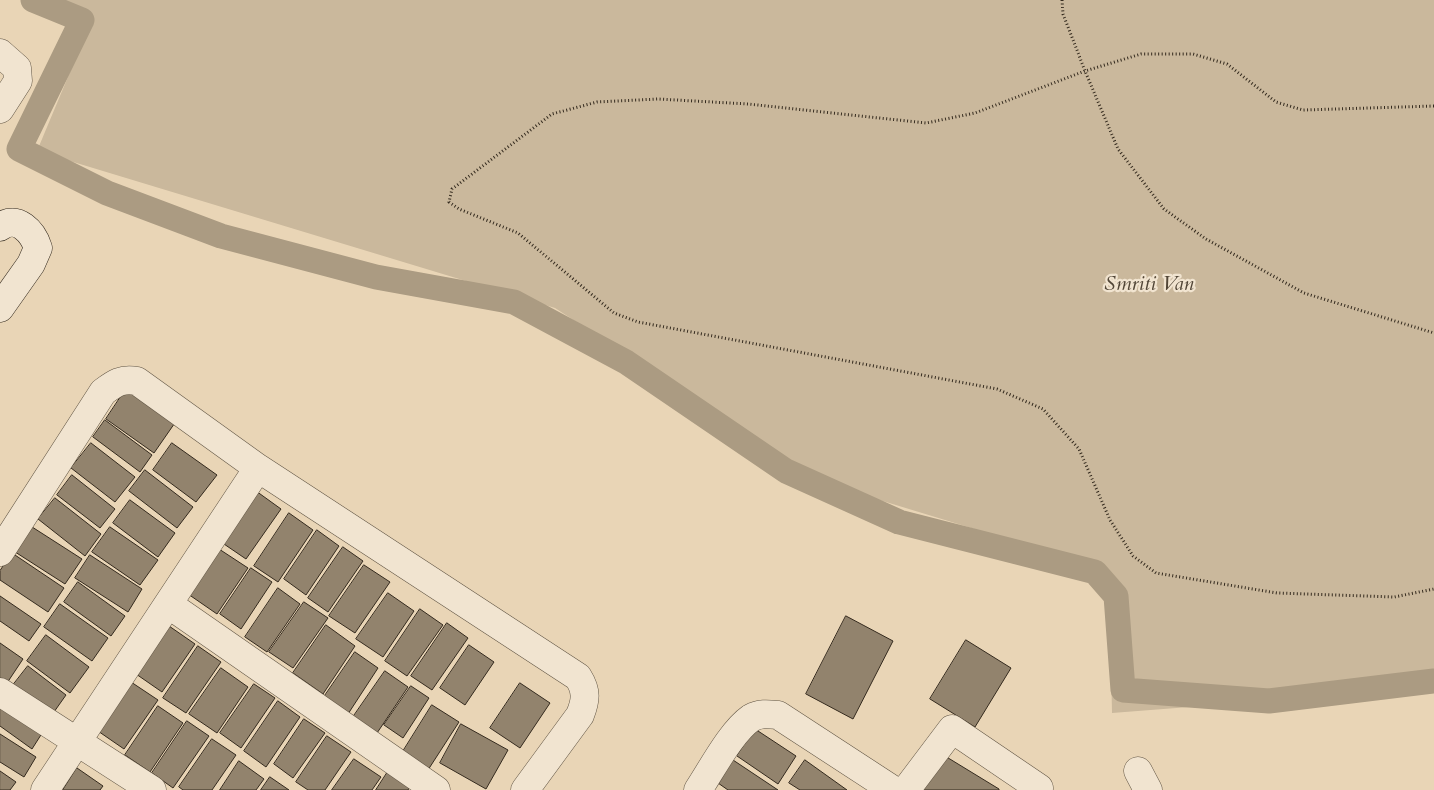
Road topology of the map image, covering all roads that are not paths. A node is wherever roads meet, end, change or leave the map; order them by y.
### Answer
1 (0, 53) edge
2 (0, 110) edge
3 (0, 227) edge
4 (0, 308) edge
5 (258, 468) junction
6 (0, 552) edge
7 (168, 604) junction
8 (0, 692) edge
9 (76, 742) junction
10 (44, 790) edge
11 (152, 790) edge
12 (436, 790) edge
13 (525, 790) edge
14 (698, 790) edge
15 (893, 790) edge
16 (906, 790) edge
17 (1038, 790) edge

1 - 2 street
3 - 4 street
5 - 6 street
5 - 7 street
5 - 13 street
7 - 9 street
7 - 12 street
8 - 9 street
9 - 10 street
9 - 11 street
14 - 15 street
16 - 17 street

